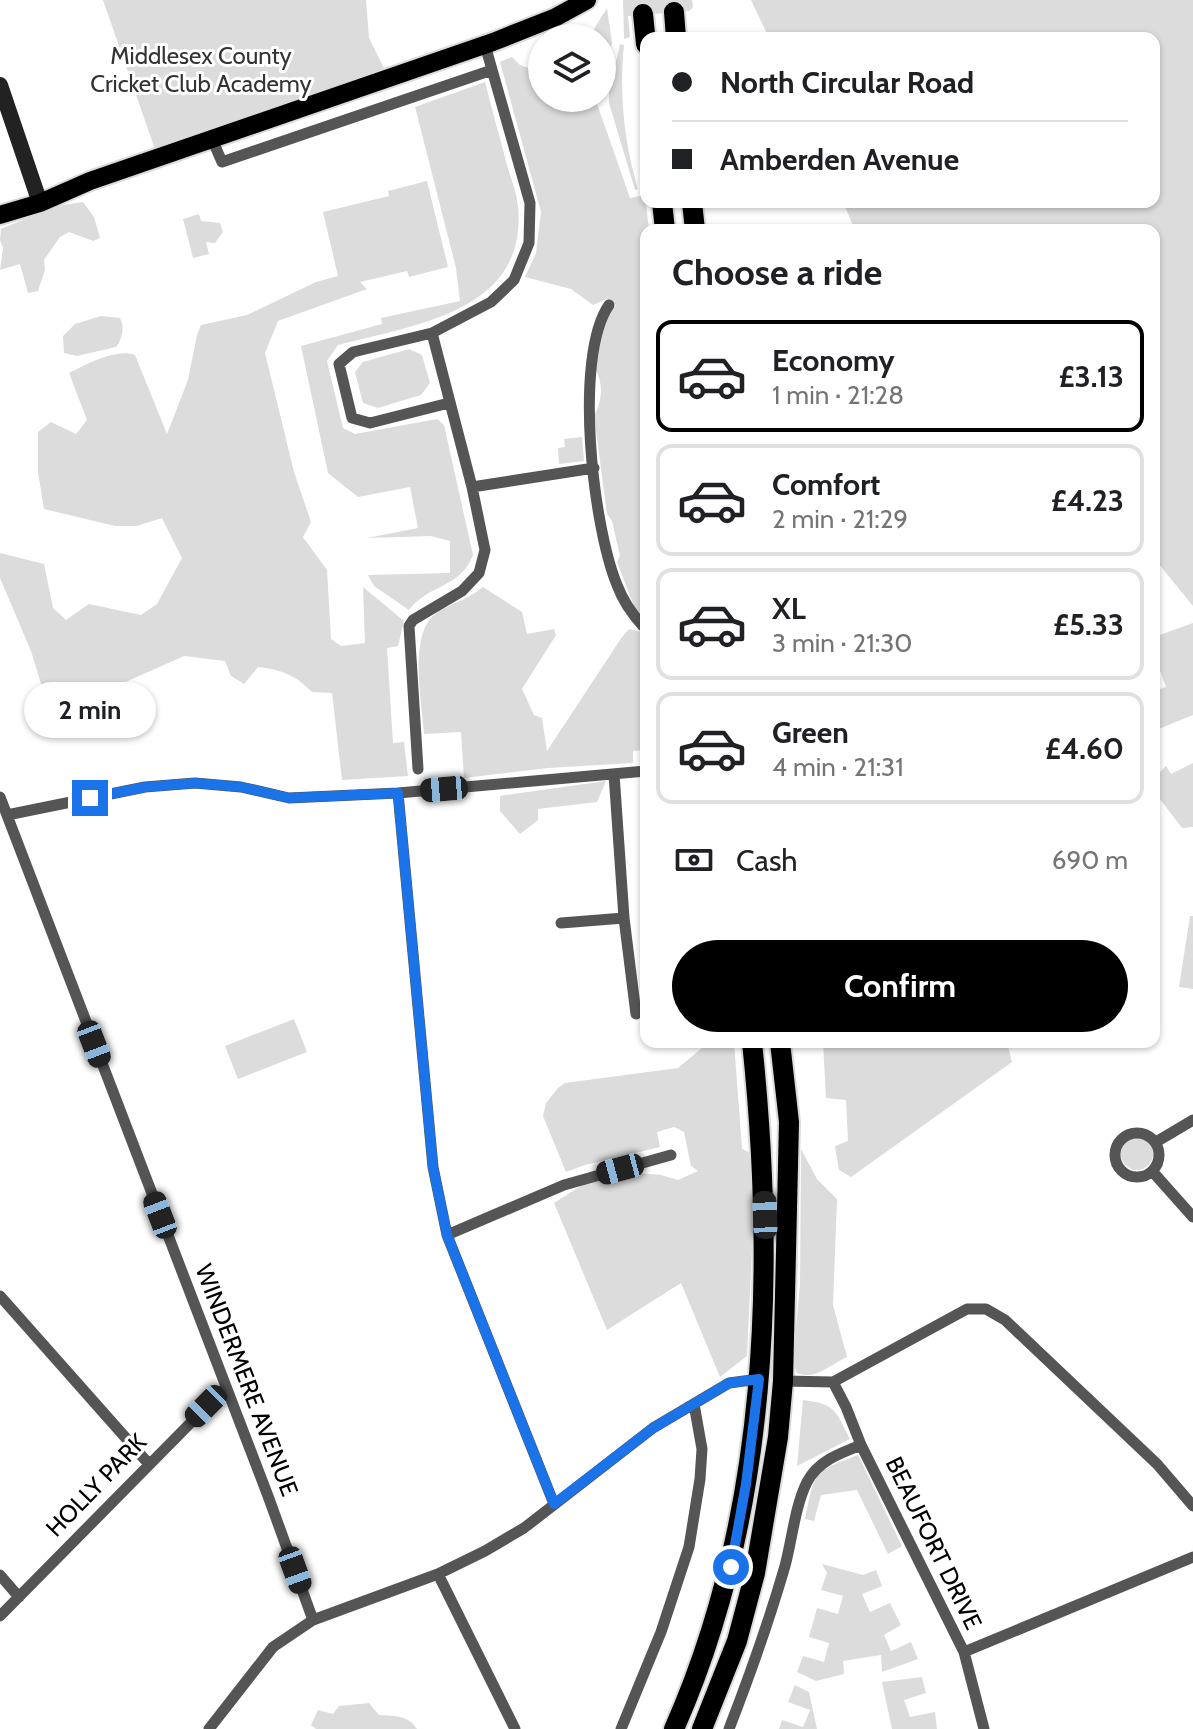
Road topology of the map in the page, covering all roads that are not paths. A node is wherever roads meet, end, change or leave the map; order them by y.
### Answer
1 (587, 0) edge
2 (674, 12) dead end
3 (643, 14) dead end
4 (645, 32) edge
5 (676, 32) edge
6 (485, 45) junction
7 (492, 70) junction
8 (0, 85) edge
9 (212, 139) junction
10 (40, 203) junction
11 (0, 215) edge
12 (609, 305) dead end
13 (432, 333) junction
14 (449, 403) junction
15 (594, 468) junction
16 (472, 487) junction
17 (640, 623) edge
18 (418, 769) dead end
19 (640, 772) edge
20 (614, 774) junction
21 (398, 793) junction
22 (0, 797) edge
23 (7, 815) junction
24 (624, 918) junction
25 (561, 923) dead end
26 (636, 1014) dead end
27 (753, 1048) edge
28 (781, 1048) edge
29 (1193, 1120) edge
30 (1156, 1142) junction
31 (671, 1155) dead end
32 (1152, 1171) junction
33 (1193, 1217) edge
34 (447, 1235) junction
35 (0, 1296) edge
36 (759, 1379) junction
37 (783, 1381) junction
38 (833, 1382) junction
39 (226, 1387) junction
40 (694, 1404) junction
41 (861, 1445) junction
42 (148, 1463) junction
43 (554, 1504) junction
44 (1193, 1506) edge
45 (1193, 1557) edge
46 (438, 1574) junction
47 (0, 1575) edge
48 (19, 1597) junction
49 (0, 1616) edge
50 (313, 1620) junction
51 (964, 1652) junction
52 (209, 1729) edge
53 (515, 1729) edge
54 (621, 1729) edge
55 (674, 1729) edge
56 (702, 1729) edge
57 (729, 1729) edge
58 (984, 1729) edge

1 - 6 main road
2 - 5 highway
3 - 4 highway
6 - 7 street
6 - 9 main road
7 - 9 street
7 - 13 street
8 - 10 street
9 - 10 main road
10 - 11 main road
12 - 15 street
13 - 14 street
13 - 14 street
14 - 16 street
15 - 16 street
15 - 17 street
16 - 18 street
19 - 20 street
20 - 21 street
20 - 24 street
21 - 23 street
21 - 34 street
22 - 23 street, WINDERMERE AVENUE
23 - 39 street, WINDERMERE AVENUE
24 - 25 street
24 - 26 street
27 - 36 highway
28 - 37 highway
29 - 30 street
30 - 32 street
30 - 32 street
31 - 34 street
32 - 33 street
34 - 43 street
35 - 42 street
36 - 40 street
36 - 55 highway
37 - 38 street
37 - 56 highway
38 - 41 street, BEAUFORT DRIVE
38 - 44 street
39 - 42 street, HOLLY PARK
39 - 50 street, WINDERMERE AVENUE
40 - 43 street
40 - 54 street
41 - 51 street, BEAUFORT DRIVE
41 - 57 street
42 - 48 street, HOLLY PARK
43 - 46 street
45 - 51 street
46 - 50 street
46 - 53 street
47 - 48 street
48 - 49 street, HOLLY PARK
50 - 52 street
51 - 58 street, BEAUFORT DRIVE

